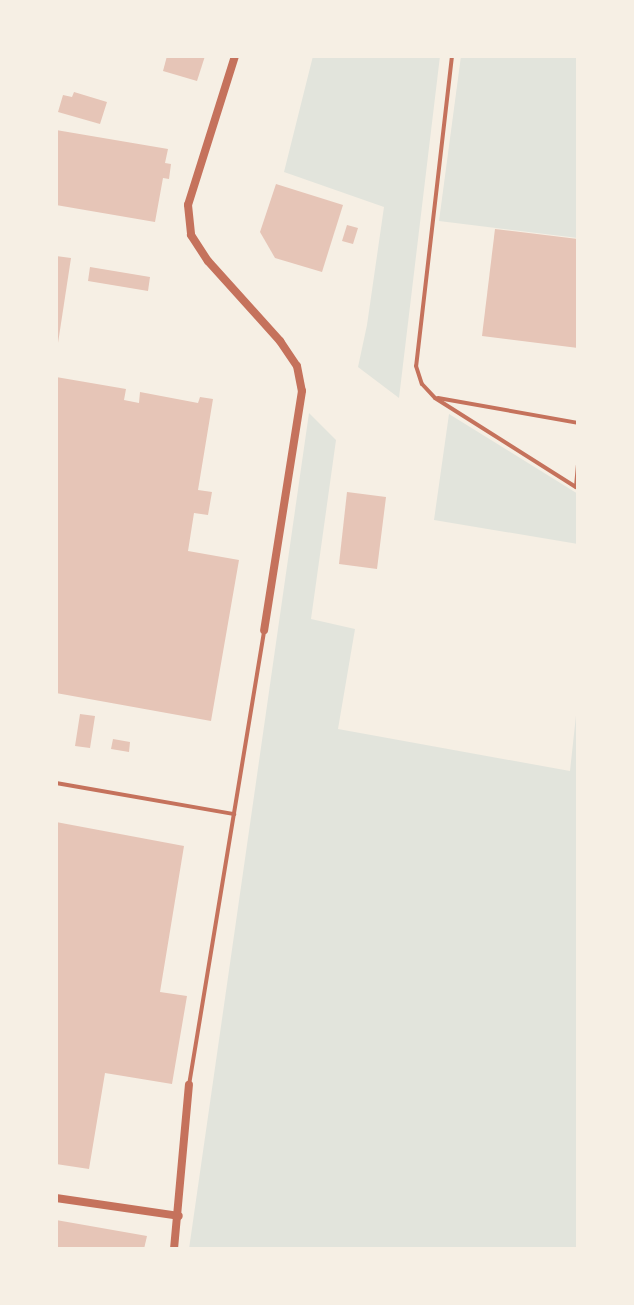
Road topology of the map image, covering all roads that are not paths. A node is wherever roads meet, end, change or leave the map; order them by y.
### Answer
1 (235, 56) edge
2 (452, 56) edge
3 (435, 398) junction
4 (578, 423) edge
5 (578, 465) edge
6 (264, 630) joint
7 (56, 783) edge
8 (234, 814) junction
9 (189, 1085) joint
10 (56, 1198) edge
11 (179, 1216) junction
12 (174, 1249) edge

1 - 6 street
2 - 3 lane
3 - 4 lane
3 - 5 lane
6 - 8 lane
7 - 8 lane
8 - 9 lane
9 - 11 street
10 - 11 street
11 - 12 street

